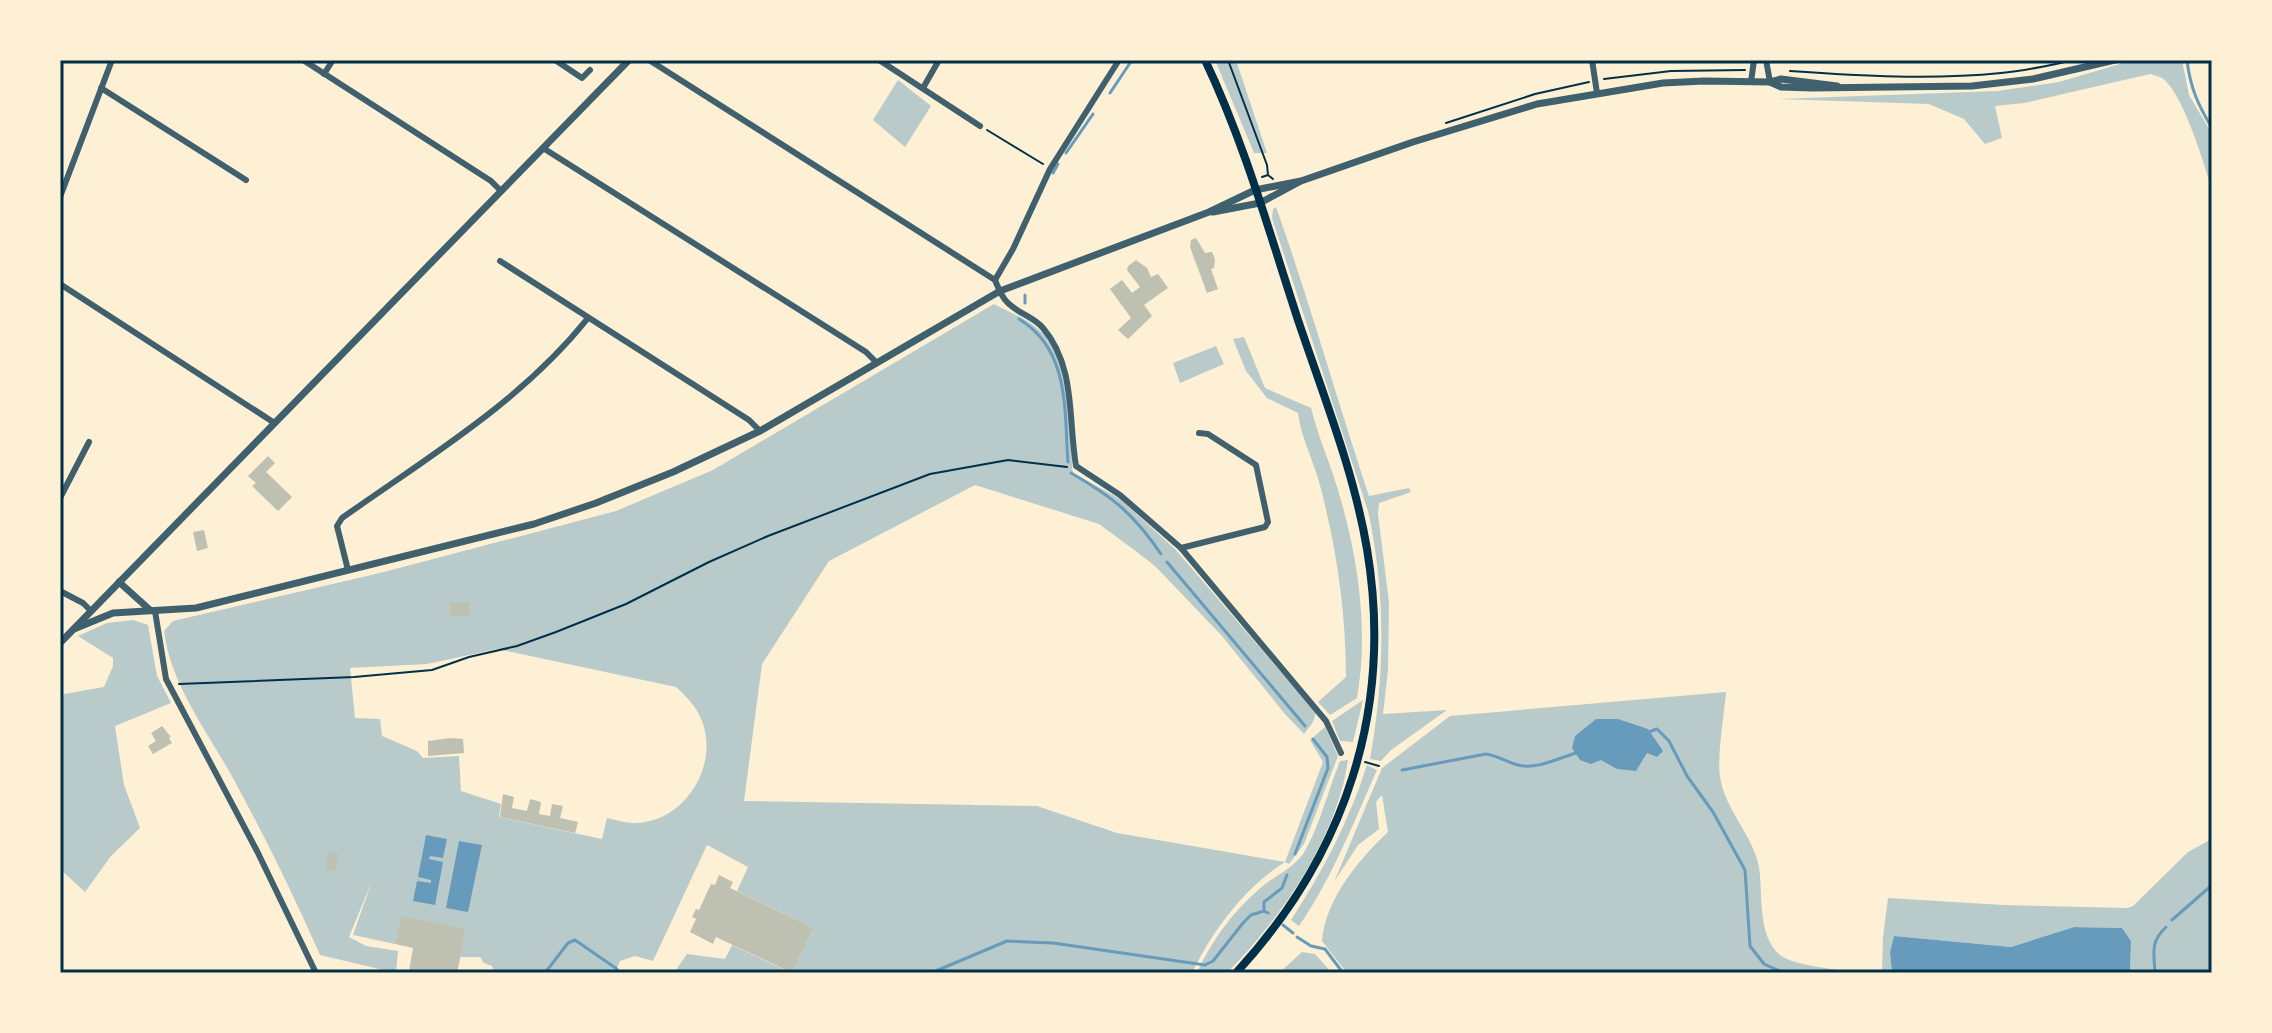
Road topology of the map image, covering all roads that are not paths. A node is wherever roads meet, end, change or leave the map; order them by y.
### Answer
1 (100, 60) edge
2 (303, 60) edge
3 (333, 60) edge
4 (555, 60) edge
5 (629, 60) edge
6 (649, 60) edge
7 (879, 60) edge
8 (939, 60) edge
9 (1119, 60) edge
10 (1205, 60) edge
11 (1592, 60) edge
12 (1754, 60) edge
13 (1766, 60) edge
14 (2115, 60) edge
15 (112, 61) edge
16 (590, 70) dead end
17 (324, 74) junction
18 (1751, 82) junction
19 (1770, 82) junction
20 (101, 88) junction
21 (923, 88) junction
22 (1597, 93) junction
23 (980, 126) road end
24 (543, 148) junction
25 (246, 180) dead end
26 (1301, 181) junction
27 (1255, 190) junction
28 (501, 191) junction
29 (60, 197) edge
30 (1260, 203) junction
31 (1209, 212) junction
32 (500, 261) dead end
33 (995, 280) junction
34 (60, 284) edge
35 (1000, 291) junction
36 (588, 318) junction
37 (876, 362) junction
38 (273, 422) junction
39 (760, 431) junction
40 (1199, 433) dead end
41 (89, 442) dead end
42 (60, 498) edge
43 (1181, 548) junction
44 (348, 570) junction
45 (119, 582) junction
46 (60, 591) edge
47 (152, 610) junction
48 (91, 611) junction
49 (74, 629) junction
50 (60, 643) edge
51 (1341, 753) dead end
52 (316, 973) edge
53 (1236, 973) edge

1 - 15 street
2 - 17 street
3 - 17 street
4 - 16 street
5 - 24 street
6 - 33 street
7 - 21 street
8 - 21 street
9 - 33 street
10 - 27 main road
11 - 22 street
12 - 18 street
13 - 19 street
14 - 19 street
15 - 20 street
17 - 28 street
18 - 19 street
18 - 22 street
20 - 25 street
20 - 29 street
21 - 23 street
22 - 26 street
24 - 28 street
24 - 37 street
26 - 27 street
26 - 30 street
27 - 30 main road
27 - 31 street
28 - 38 street
30 - 31 street
30 - 53 main road
31 - 35 street
32 - 36 street
33 - 35 street
34 - 38 street
35 - 37 street
35 - 43 street
36 - 39 street
36 - 44 street
37 - 39 street
38 - 45 street
39 - 44 street
40 - 43 street
41 - 42 street
43 - 51 street
44 - 47 street
45 - 47 street
45 - 48 street
46 - 48 street
47 - 49 street
47 - 52 street
48 - 49 street
49 - 50 street

